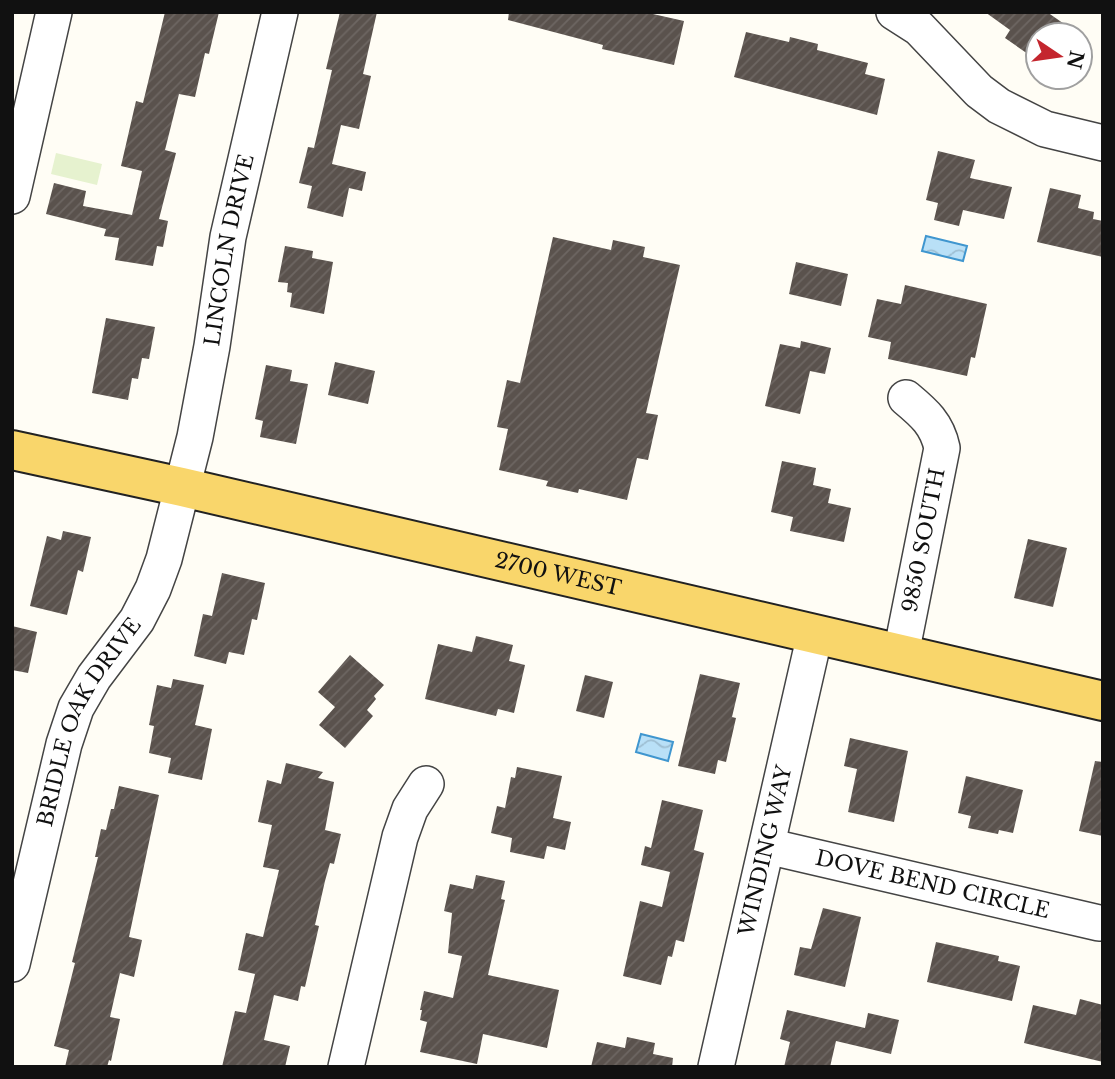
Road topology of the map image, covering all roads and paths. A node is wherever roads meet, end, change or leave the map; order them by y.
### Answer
1 (54, 12) edge
2 (280, 12) edge
3 (894, 12) edge
4 (1103, 143) edge
5 (12, 196) edge
6 (906, 398) dead end
7 (12, 450) edge
8 (182, 487) junction
9 (815, 634) junction
10 (901, 654) junction
11 (1103, 701) edge
12 (426, 784) dead end
13 (767, 846) junction
14 (1100, 923) dead end
15 (12, 964) edge
16 (346, 1067) edge
17 (716, 1067) edge

1 - 5 street
2 - 8 street, LINCOLN DRIVE
3 - 4 street
6 - 10 street, 9850 SOUTH
7 - 8 main road, 2700 WEST
8 - 9 main road, 2700 WEST
8 - 15 street, BRIDLE OAK DRIVE
9 - 10 main road, 2700 WEST
9 - 13 street, WINDING WAY
10 - 11 main road, 2700 WEST
12 - 16 street
13 - 14 street, DOVE BEND CIRCLE
13 - 17 street, WINDING WAY

